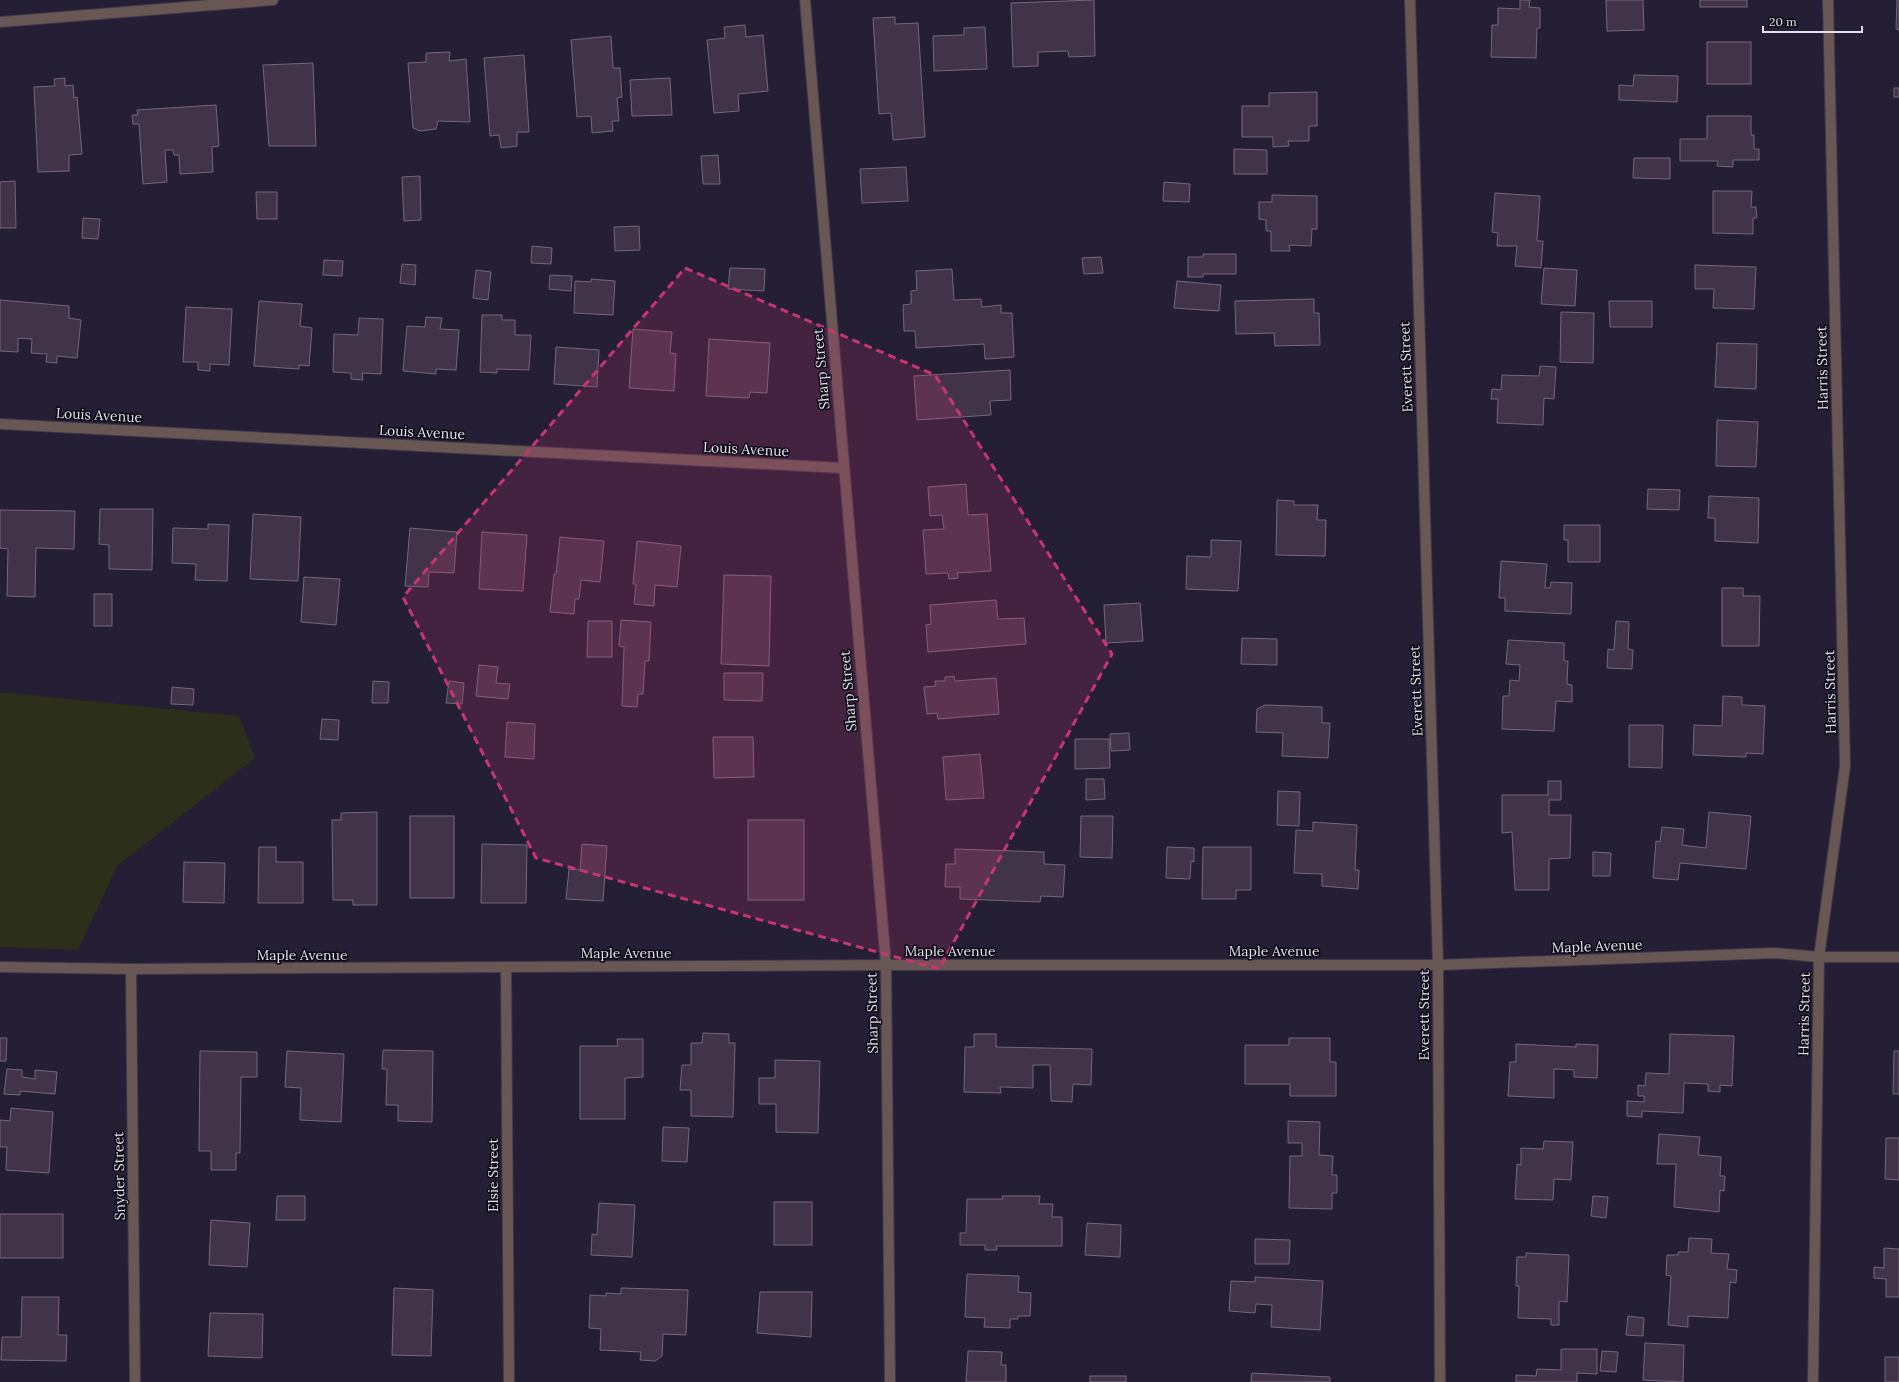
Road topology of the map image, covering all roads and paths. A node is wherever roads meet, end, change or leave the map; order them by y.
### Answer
1 (273, 0) edge
2 (805, 0) edge
3 (1410, 0) edge
4 (1828, 0) edge
5 (0, 22) edge
6 (0, 424) edge
7 (843, 468) junction
8 (1819, 957) junction
9 (1899, 957) edge
10 (886, 965) junction
11 (1438, 965) junction
12 (0, 967) edge
13 (506, 968) junction
14 (131, 969) junction
15 (135, 1382) edge
16 (509, 1382) edge
17 (890, 1382) edge
18 (1440, 1382) edge
19 (1813, 1382) edge

1 - 5 street
2 - 7 street, Sharp Street
3 - 11 street, Everett Street
4 - 8 street, Harris Street
6 - 7 street, Louis Avenue
7 - 10 street, Sharp Street
8 - 9 street, Maple Avenue
8 - 11 street, Maple Avenue
8 - 19 street, Harris Street
10 - 11 street, Maple Avenue
10 - 13 street, Maple Avenue
10 - 17 street, Sharp Street
11 - 18 street, Everett Street
12 - 14 street, Maple Avenue
13 - 14 street, Maple Avenue
13 - 16 street, Elsie Street
14 - 15 street, Snyder Street

